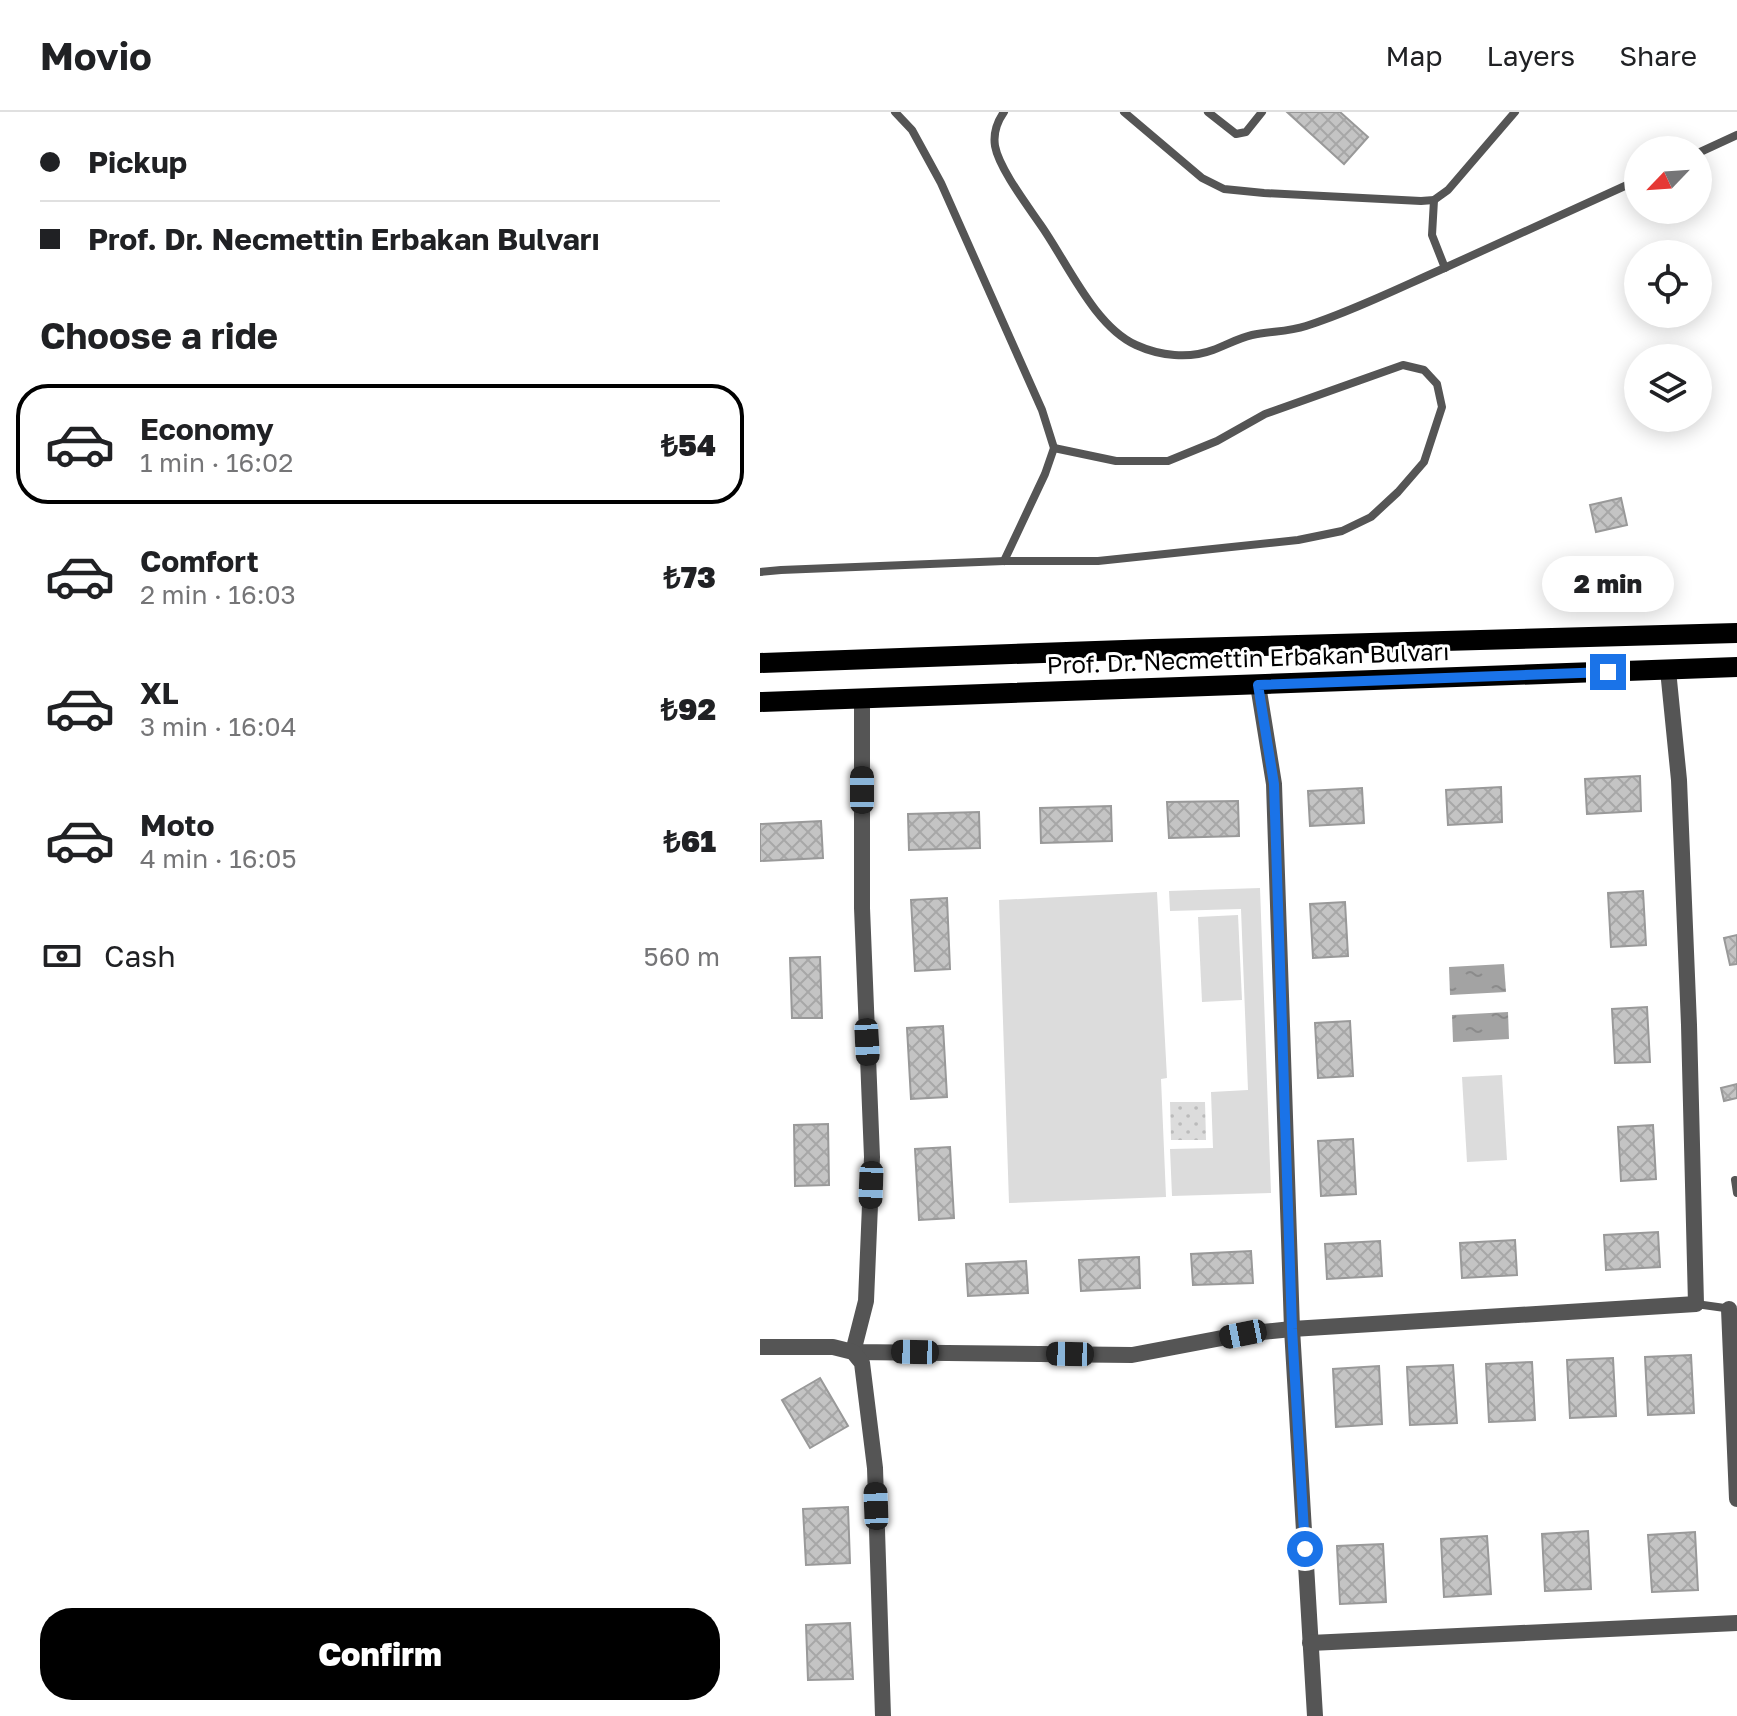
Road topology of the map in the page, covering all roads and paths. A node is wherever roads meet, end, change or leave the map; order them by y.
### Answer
1 (895, 112) edge
2 (1004, 112) edge
3 (1124, 112) edge
4 (1208, 112) edge
5 (1262, 112) edge
6 (1515, 112) edge
7 (1737, 135) edge
8 (1712, 147) edge
9 (1624, 186) edge
10 (1434, 200) junction
11 (1445, 268) junction
12 (1054, 448) junction
13 (1004, 561) junction
14 (760, 572) edge
15 (1737, 633) edge
16 (760, 663) edge
17 (1737, 667) edge
18 (1668, 670) junction
19 (1258, 685) junction
20 (862, 698) junction
21 (760, 702) edge
22 (1735, 1180) dead end
23 (1737, 1193) edge
24 (1696, 1304) junction
25 (1733, 1310) edge
26 (1292, 1329) junction
27 (760, 1347) edge
28 (853, 1352) junction
29 (1737, 1499) edge
30 (1737, 1623) edge
31 (1310, 1643) junction
32 (883, 1716) edge
33 (1315, 1716) edge

1 - 12 lane
2 - 11 lane
3 - 10 lane
4 - 5 lane
6 - 10 lane
7 - 8 lane
9 - 11 lane
10 - 11 lane
12 - 13 lane
12 - 13 lane
13 - 14 lane
15 - 16 main road, Prof. Dr. Necmettin Erbakan Bulvarı
17 - 18 main road, Prof. Dr. Necmettin Erbakan Bulvarı
18 - 19 main road, Prof. Dr. Necmettin Erbakan Bulvarı
18 - 24 street
19 - 20 main road, Prof. Dr. Necmettin Erbakan Bulvarı
19 - 26 street
20 - 21 main road, Prof. Dr. Necmettin Erbakan Bulvarı
20 - 28 street
22 - 23 lane
24 - 25 lane
24 - 26 street
25 - 29 street
26 - 28 street
26 - 31 street
27 - 28 street
28 - 32 street
30 - 31 street
31 - 33 street

